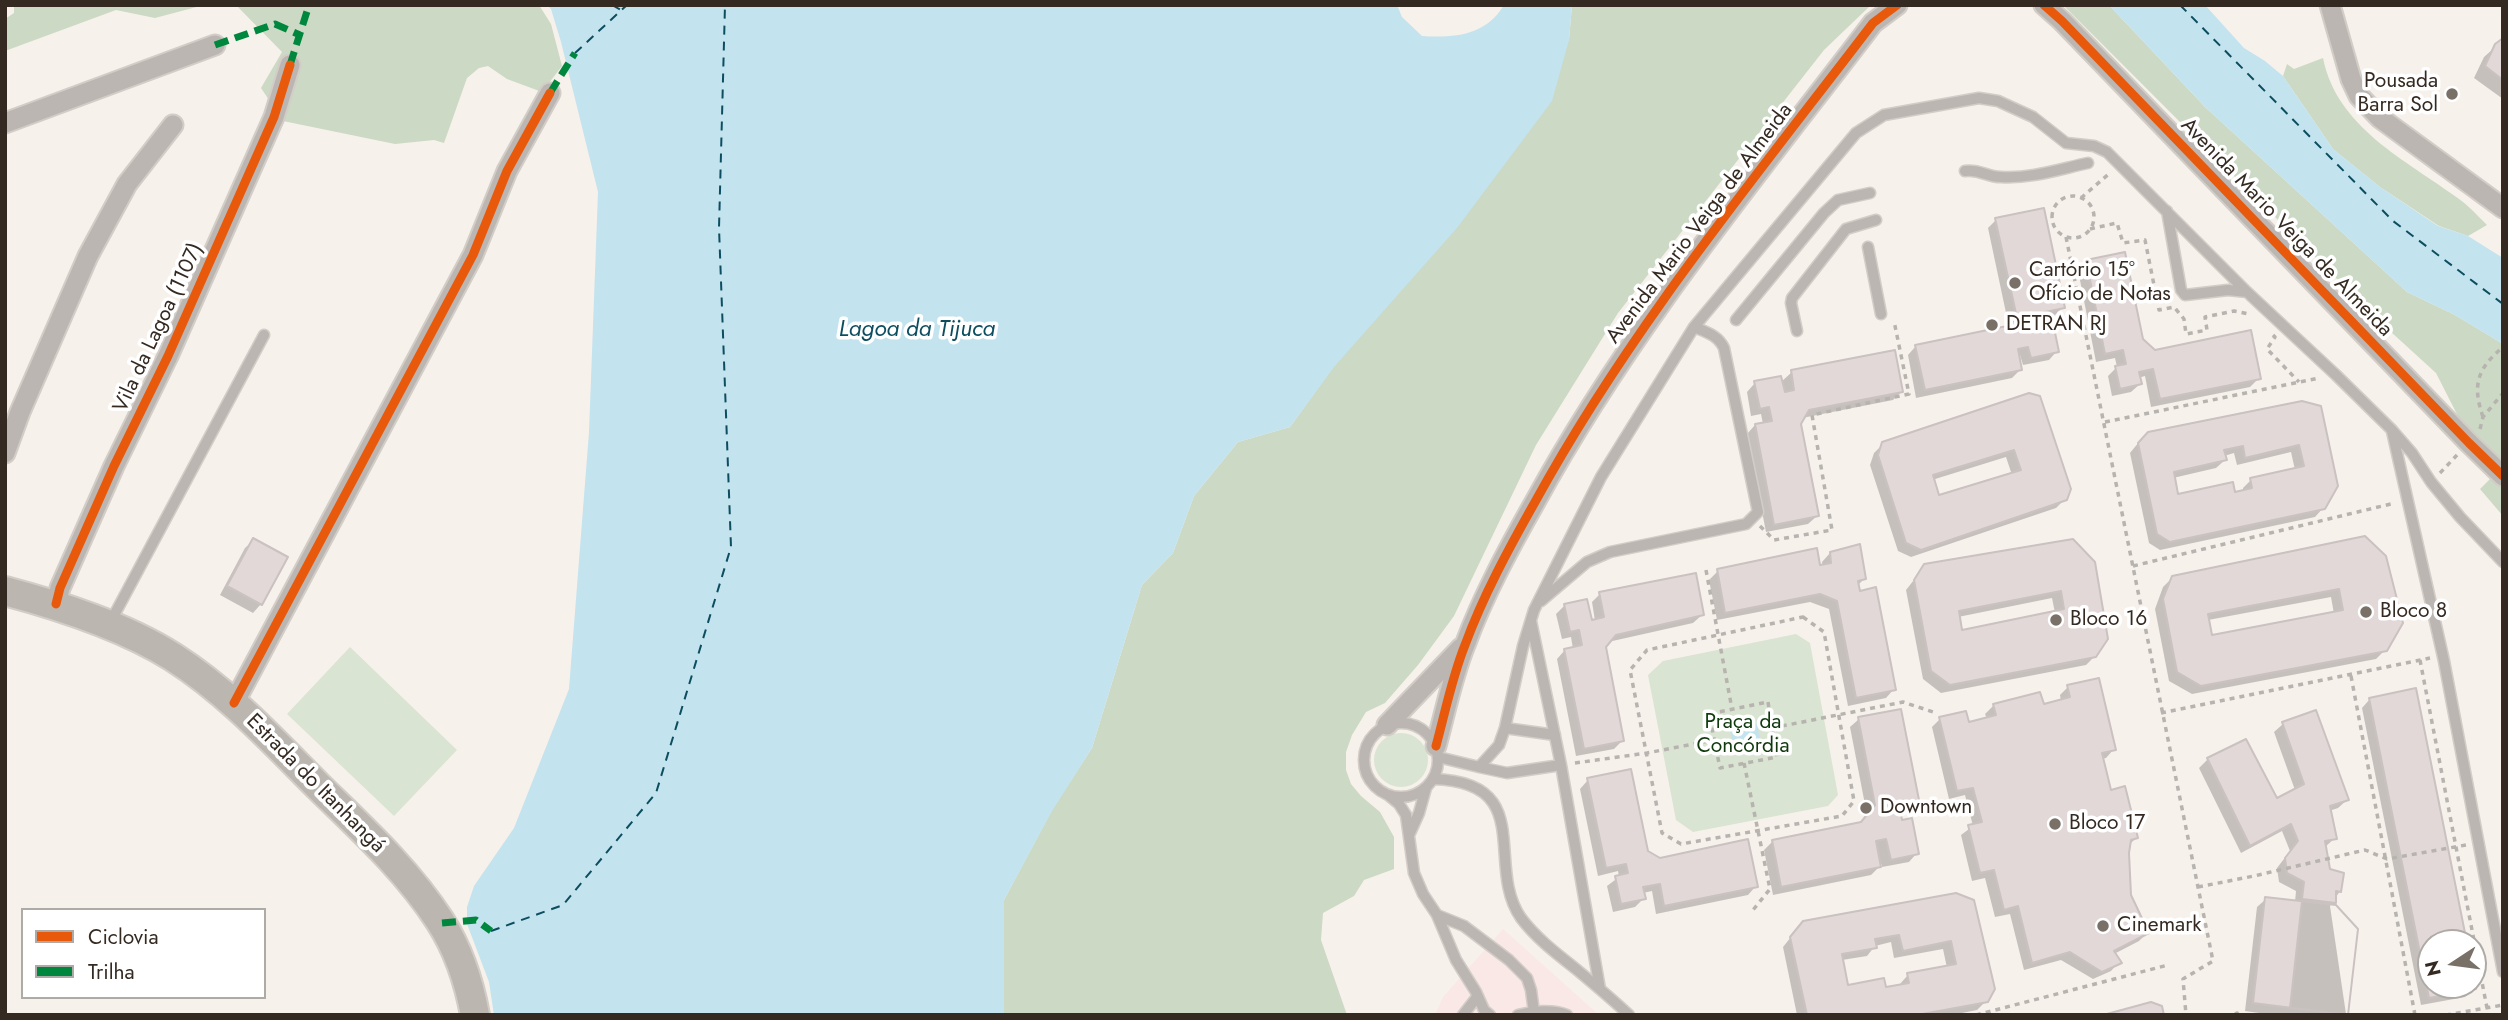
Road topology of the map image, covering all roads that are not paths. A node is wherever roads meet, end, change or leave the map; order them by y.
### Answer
1 (1897, 5) edge
2 (2044, 5) edge
3 (2330, 5) edge
4 (215, 45) dead end
5 (290, 65) dead end
6 (550, 93) dead end
7 (5, 122) edge
8 (173, 125) dead end
9 (2088, 163) dead end
10 (1965, 171) dead end
11 (1870, 193) dead end
12 (2503, 208) edge
13 (2166, 210) junction
14 (1876, 220) dead end
15 (1868, 247) dead end
16 (2247, 292) junction
17 (1887, 313) road end
18 (1736, 320) dead end
19 (1694, 327) junction
20 (1797, 331) dead end
21 (264, 335) dead end
22 (2392, 430) junction
23 (5, 453) edge
24 (2503, 476) edge
25 (2503, 562) edge
26 (5, 591) edge
27 (56, 604) junction
28 (1538, 604) junction
29 (1531, 620) junction
30 (109, 625) junction
31 (1465, 645) junction
32 (234, 703) junction
33 (1387, 725) junction
34 (1505, 728) junction
35 (1555, 735) junction
36 (1437, 752) junction
37 (1561, 765) junction
38 (1479, 767) junction
39 (1430, 783) junction
40 (1388, 795) junction
41 (1410, 833) junction
42 (1437, 915) junction
43 (2503, 972) edge
44 (1600, 989) junction
45 (1476, 992) junction
46 (1534, 1012) junction
47 (475, 1015) edge
48 (1463, 1015) edge
49 (1490, 1015) edge
50 (1518, 1015) edge
51 (1567, 1015) edge
52 (1629, 1015) edge

1 - 31 street, Avenida Mario Veiga de Almeida
2 - 24 street, Avenida Mario Veiga de Almeida
3 - 12 street
4 - 7 street
5 - 27 street, Vila da Lagoa (1107)
6 - 32 street
8 - 23 street
9 - 10 lane
11 - 18 lane
13 - 16 lane
13 - 16 lane
13 - 19 lane
14 - 20 lane
15 - 17 lane
16 - 22 lane
19 - 28 lane
19 - 28 lane
21 - 30 lane
22 - 25 lane
22 - 43 lane
26 - 27 main road, Estrada do Itanhangá
27 - 30 main road, Estrada do Itanhangá
28 - 29 lane
29 - 34 lane
29 - 35 lane
30 - 32 main road, Estrada do Itanhangá
31 - 33 street, Avenida Mario Veiga de Almeida
31 - 36 street, Avenida Mario Veiga de Almeida
32 - 47 main road, Estrada do Itanhangá
33 - 36 lane
33 - 40 lane
34 - 35 lane
34 - 38 lane
35 - 37 lane
36 - 38 lane
36 - 39 lane
37 - 38 lane
37 - 44 lane
39 - 40 lane
39 - 41 lane
39 - 44 lane
40 - 41 lane
41 - 42 lane
42 - 45 lane
42 - 46 lane
44 - 52 lane
45 - 48 lane
45 - 49 lane
46 - 50 lane
46 - 51 lane

